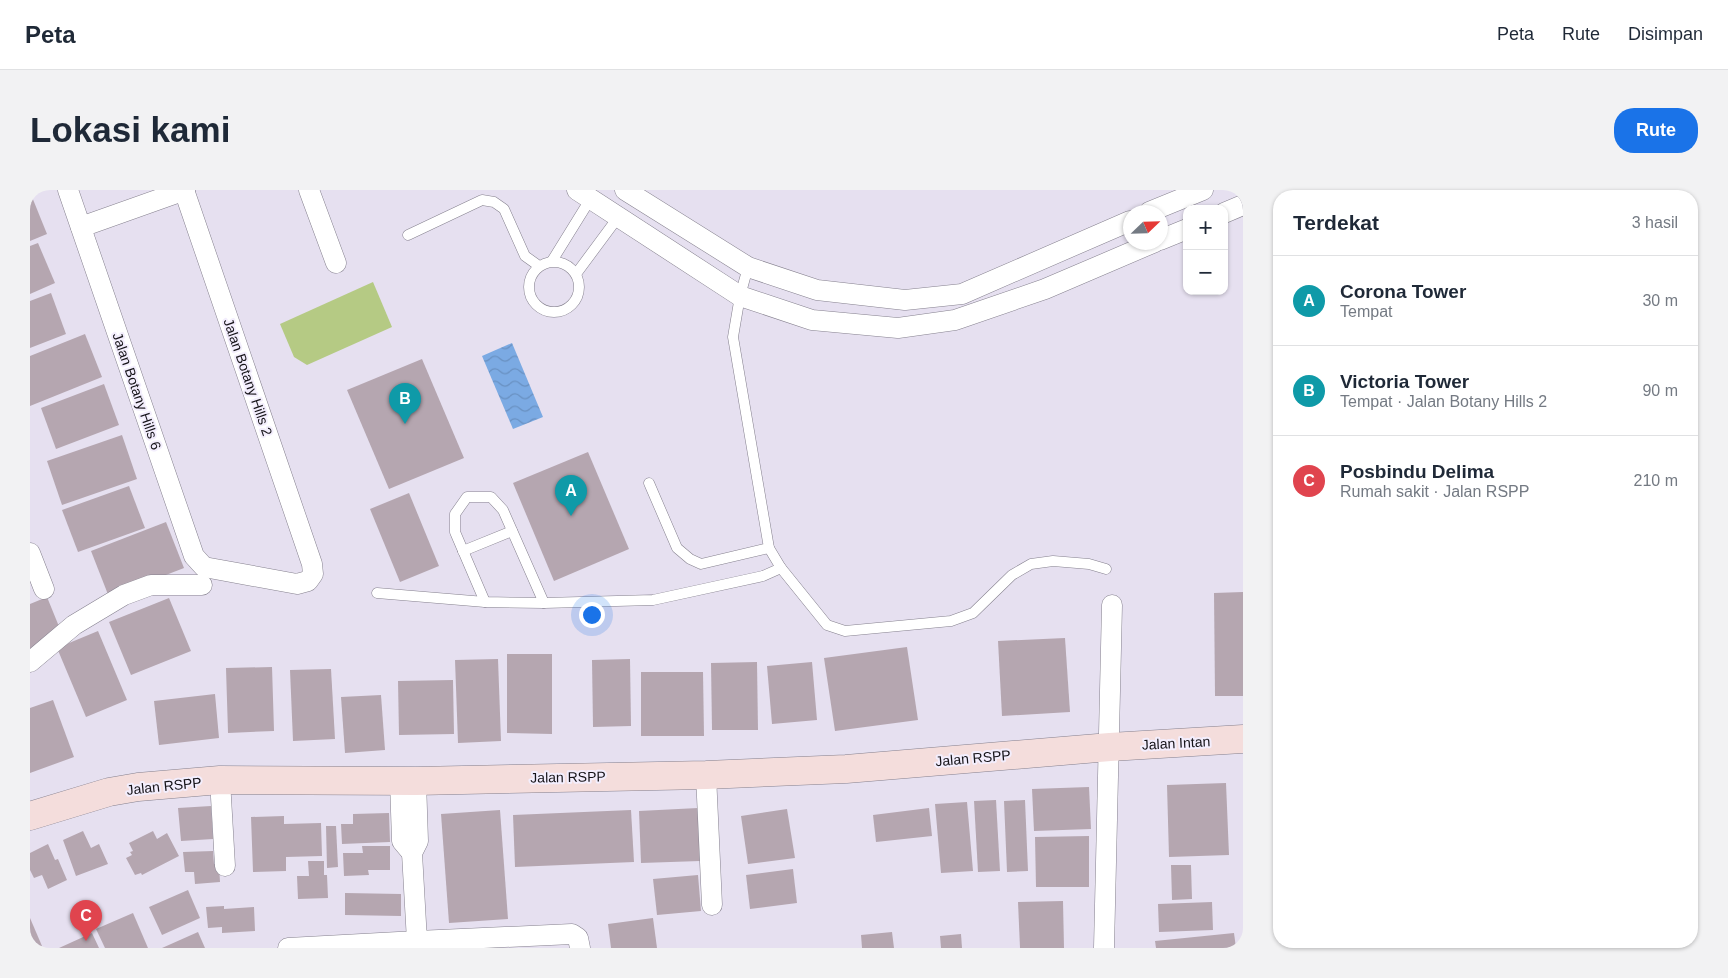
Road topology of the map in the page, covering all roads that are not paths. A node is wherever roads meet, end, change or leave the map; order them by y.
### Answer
1 (68, 190) edge
2 (184, 190) edge
3 (309, 190) edge
4 (624, 190) edge
5 (1203, 190) edge
6 (584, 194) edge
7 (1167, 205) edge
8 (1243, 205) edge
9 (1228, 211) edge
10 (619, 216) junction
11 (1123, 223) edge
12 (81, 227) junction
13 (1183, 231) edge
14 (408, 235) dead end
15 (1168, 237) edge
16 (1136, 250) edge
17 (552, 262) junction
18 (1034, 263) junction
19 (336, 264) dead end
20 (539, 266) junction
21 (748, 266) junction
22 (576, 274) junction
23 (1045, 289) junction
24 (740, 296) junction
25 (649, 483) dead end
26 (512, 531) junction
27 (769, 548) junction
28 (463, 551) junction
29 (30, 553) edge
30 (194, 556) joint
31 (781, 568) junction
32 (1106, 569) dead end
33 (202, 584) dead end
34 (44, 590) dead end
35 (376, 594) dead end
36 (484, 602) junction
37 (544, 603) junction
38 (1112, 605) dead end
39 (30, 662) edge
40 (1243, 738) edge
41 (1110, 746) junction
42 (706, 774) junction
43 (220, 780) junction
44 (408, 781) junction
45 (30, 816) edge
46 (225, 866) dead end
47 (712, 905) dead end
48 (417, 941) junction
49 (288, 948) edge
50 (580, 948) edge
51 (1104, 948) edge

1 - 12 street, Jalan Botany Hills 6
2 - 12 street
2 - 30 street, Jalan Botany Hills 2
3 - 19 street
4 - 21 street
5 - 7 street
6 - 10 street
6 - 17 lane
8 - 9 street
10 - 22 lane
10 - 24 street
11 - 18 street
12 - 30 street, Jalan Botany Hills 6
13 - 15 street
14 - 20 lane
16 - 23 street
17 - 20 lane
17 - 22 lane
18 - 21 street
18 - 23 street
20 - 22 lane
21 - 24 lane
23 - 24 street
24 - 27 lane
25 - 27 lane
26 - 28 lane
26 - 28 lane
26 - 37 lane
27 - 31 lane
28 - 36 lane
29 - 34 street
31 - 32 lane
31 - 37 lane
33 - 39 street
35 - 36 lane
36 - 37 lane
38 - 41 street
40 - 41 street, Jalan Intan
41 - 42 street, Jalan RSPP
41 - 51 street
42 - 44 street, Jalan RSPP
42 - 47 street
43 - 44 street, Jalan RSPP
43 - 45 street, Jalan RSPP
43 - 46 street
44 - 48 street
48 - 49 street
48 - 50 street

